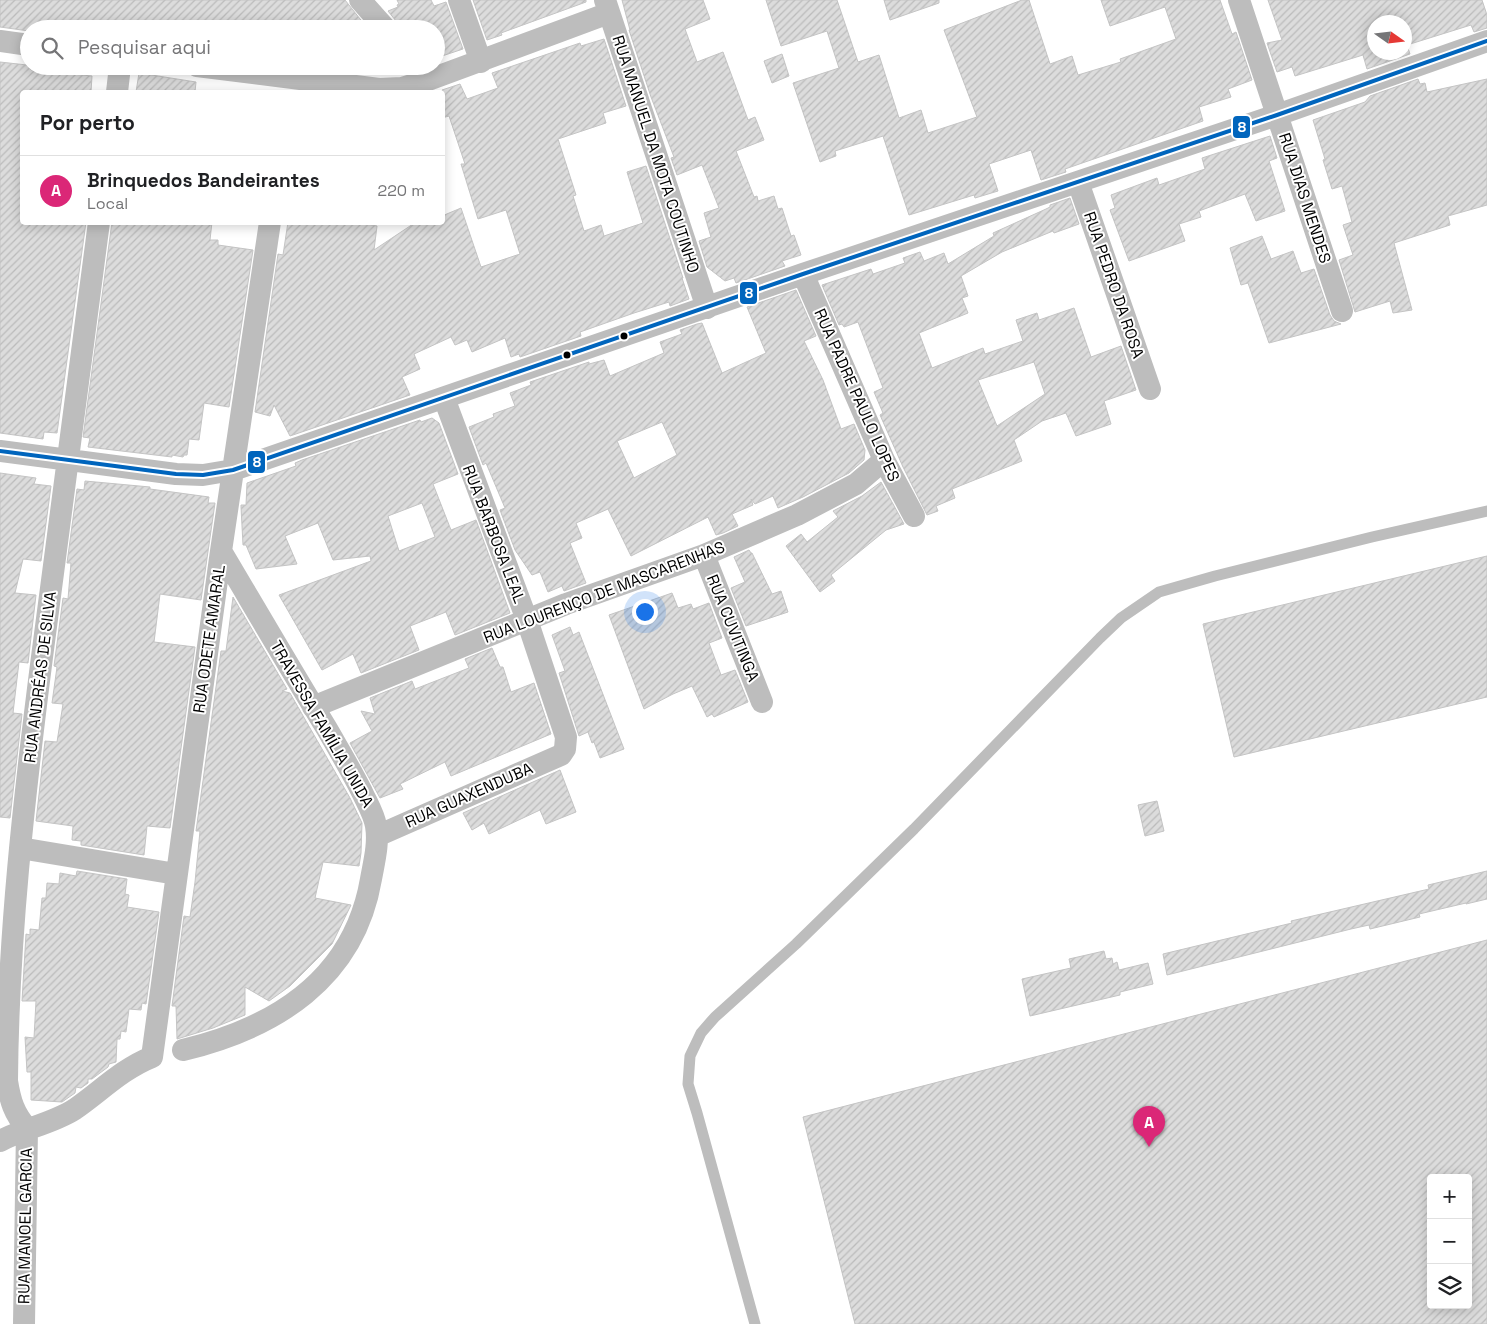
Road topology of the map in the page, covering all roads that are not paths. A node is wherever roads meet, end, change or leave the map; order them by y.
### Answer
1 (360, 0) edge
2 (459, 0) edge
3 (1239, 0) edge
4 (607, 7) edge
5 (378, 20) edge
6 (0, 41) edge
7 (1487, 42) edge
8 (20, 44) edge
9 (481, 62) junction
10 (445, 69) edge
11 (119, 75) edge
12 (239, 75) edge
13 (422, 75) edge
14 (291, 86) edge
15 (117, 90) edge
16 (402, 90) edge
17 (1278, 115) junction
18 (1078, 182) junction
19 (99, 225) edge
20 (270, 225) edge
21 (803, 274) junction
22 (707, 308) junction
23 (1342, 311) dead end
24 (1150, 389) dead end
25 (444, 398) junction
26 (0, 451) edge
27 (66, 458) junction
28 (884, 460) junction
29 (233, 470) junction
30 (1487, 510) edge
31 (914, 516) dead end
32 (221, 551) junction
33 (704, 555) junction
34 (527, 620) junction
35 (762, 702) dead end
36 (313, 707) junction
37 (561, 755) joint
38 (377, 836) junction
39 (20, 848) junction
40 (176, 874) junction
41 (183, 1050) dead end
42 (27, 1128) junction
43 (0, 1141) edge
44 (24, 1324) edge
45 (754, 1324) edge

1 - 5 street
2 - 9 street
3 - 17 street, RUA DIAS MENDES
4 - 9 street
4 - 22 street, RUA MANUEL DA MOTA COUTINHO
6 - 8 street
7 - 17 street
9 - 10 street
11 - 15 street
12 - 14 street
13 - 16 street
14 - 16 street
17 - 18 street
17 - 23 street, RUA DIAS MENDES
18 - 21 street
18 - 24 street, RUA PEDRO DA ROSA
19 - 27 street, RUA ANDRÉAS DE SILVA
20 - 29 street, RUA ODETE AMARAL
21 - 22 street
21 - 28 street, RUA PADRE PAULO LOPES
22 - 25 street
25 - 29 street
25 - 34 street, RUA BARBOSA LEAL
26 - 27 street
27 - 29 street
27 - 39 street, RUA ANDRÉAS DE SILVA
28 - 31 street, RUA PADRE PAULO LOPES
28 - 33 street, RUA LOURENÇO DE MASCARENHAS
29 - 32 street, RUA ODETE AMARAL
30 - 45 lane
32 - 36 street, TRAVESSA FAMÍLIA UNIDA
32 - 40 street, RUA ODETE AMARAL
33 - 34 street, RUA LOURENÇO DE MASCARENHAS
33 - 35 street, RUA CUVITINGA
34 - 36 street, RUA LOURENÇO DE MASCARENHAS
34 - 37 street, RUA BARBOSA LEAL
36 - 38 street, TRAVESSA FAMÍLIA UNIDA
37 - 38 street, RUA GUAXENDUBA
38 - 41 street, TRAVESSA FAMÍLIA UNIDA
39 - 40 street
39 - 42 street, RUA ANDRÉAS DE SILVA
40 - 42 street, RUA ODETE AMARAL
42 - 43 street
42 - 44 street, RUA MANOEL GARCIA

